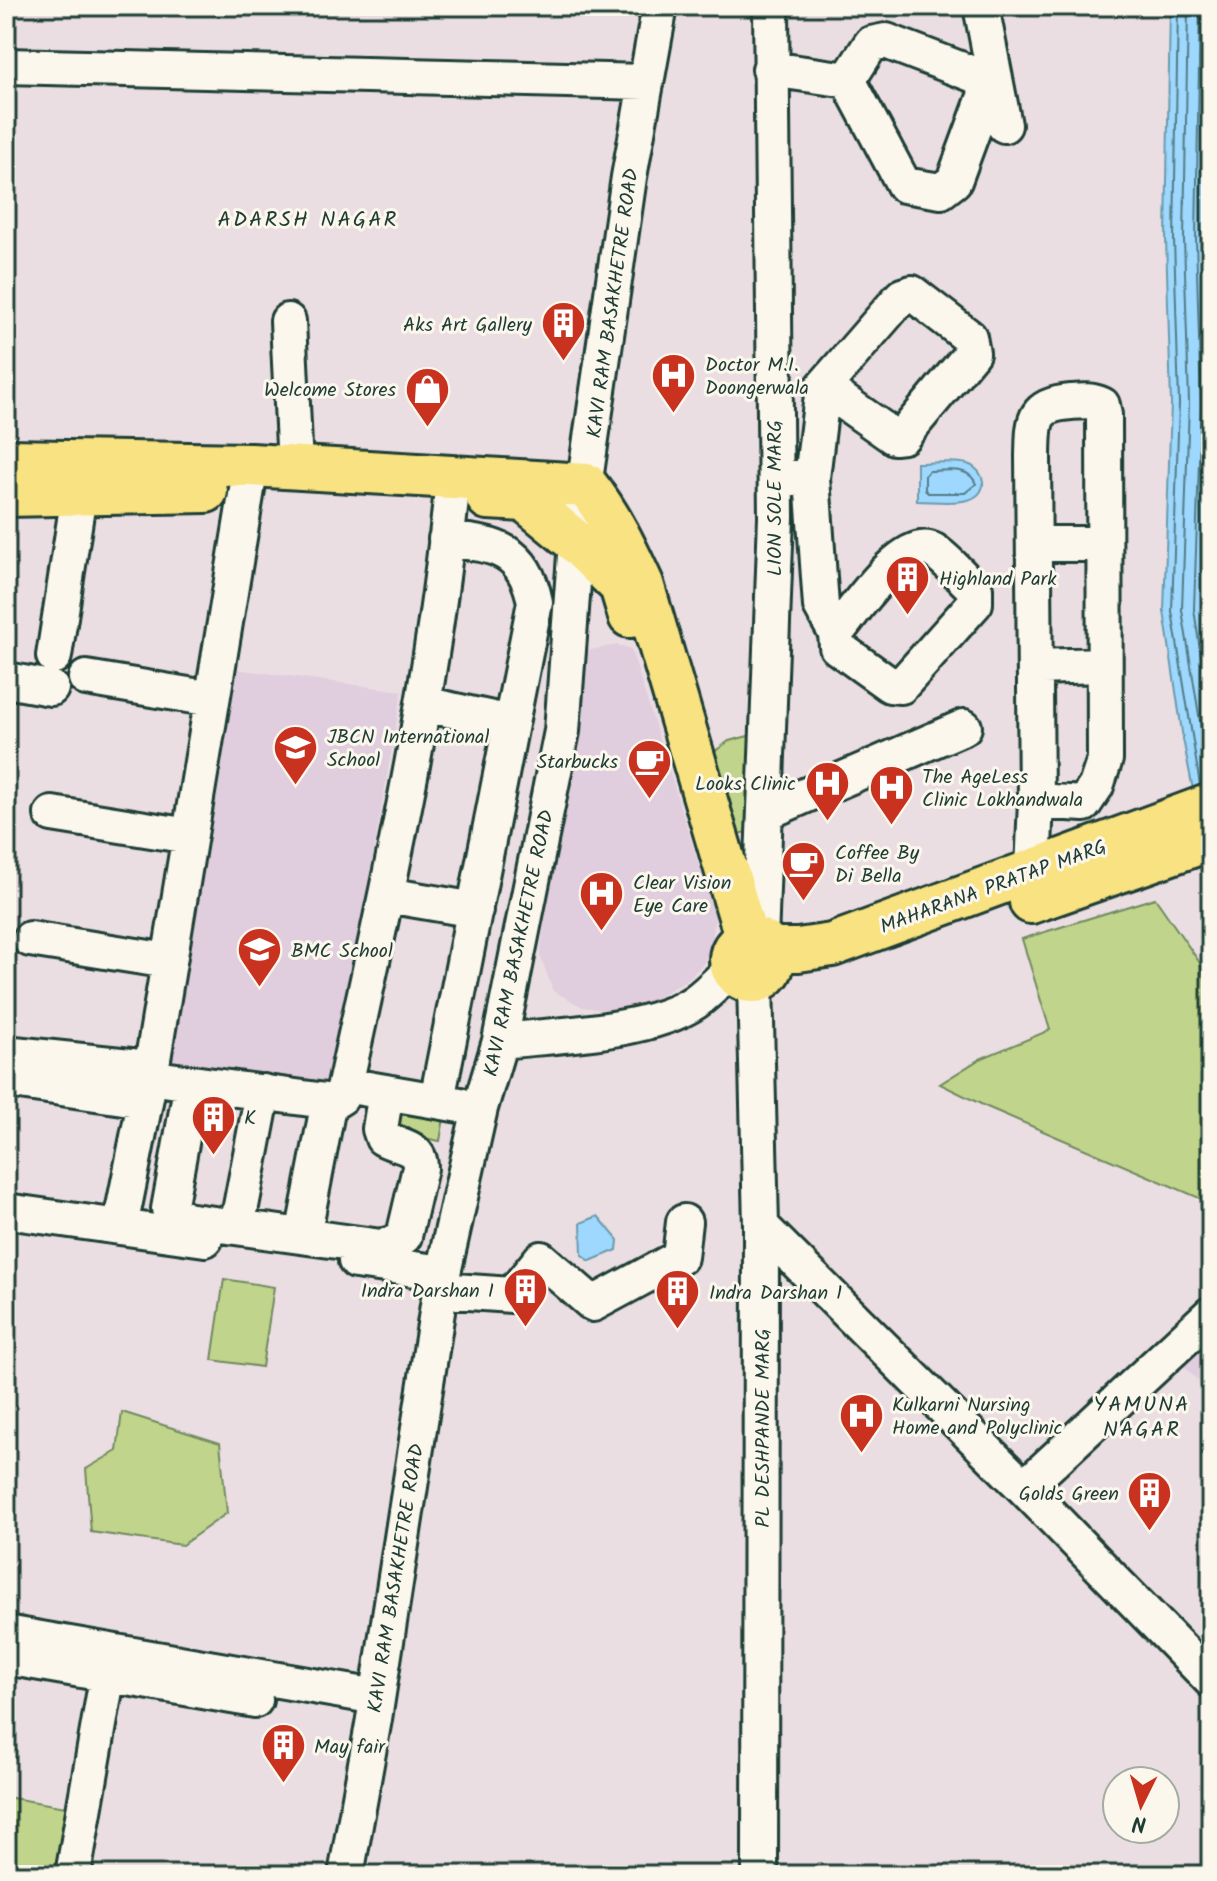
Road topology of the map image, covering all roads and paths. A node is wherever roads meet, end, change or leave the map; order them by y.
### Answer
1 (660, 6) edge
2 (771, 6) edge
3 (981, 6) edge
4 (6, 66) edge
5 (770, 69) junction
6 (848, 80) junction
7 (645, 82) junction
8 (1004, 125) dead end
9 (288, 321) dead end
10 (823, 387) dead end
11 (6, 461) edge
12 (295, 467) junction
13 (250, 478) junction
14 (812, 478) junction
15 (774, 479) junction
16 (586, 485) junction
17 (452, 487) junction
18 (79, 494) junction
19 (6, 495) edge
20 (446, 539) junction
21 (576, 542) junction
22 (1034, 544) junction
23 (1104, 544) junction
24 (836, 633) dead end
25 (1104, 665) junction
26 (1035, 667) junction
27 (86, 678) dead end
28 (6, 680) edge
29 (212, 699) junction
30 (424, 704) junction
31 (511, 723) junction
32 (964, 727) dead end
33 (1036, 801) junction
34 (1211, 805) edge
35 (765, 813) junction
36 (52, 814) dead end
37 (189, 836) junction
38 (1211, 839) edge
39 (1149, 846) junction
40 (1033, 871) junction
41 (387, 895) junction
42 (475, 910) junction
43 (30, 939) dead end
44 (754, 956) junction
45 (168, 961) junction
46 (500, 1041) junction
47 (10, 1067) edge
48 (148, 1082) junction
49 (192, 1083) junction
50 (263, 1092) junction
51 (386, 1092) junction
52 (337, 1093) junction
53 (437, 1100) junction
54 (480, 1108) junction
55 (6, 1211) edge
56 (684, 1222) dead end
57 (761, 1226) junction
58 (120, 1227) junction
59 (237, 1227) junction
60 (303, 1236) junction
61 (441, 1282) junction
62 (1211, 1314) edge
63 (1024, 1488) junction
64 (6, 1633) edge
65 (6, 1657) edge
66 (109, 1664) junction
67 (1211, 1680) edge
68 (376, 1708) junction
69 (73, 1875) edge
70 (346, 1875) edge
71 (761, 1875) edge

1 - 7 street, KAVI RAM BASAKHETRE ROAD
2 - 5 street, LION SOLE MARG
3 - 8 street
4 - 7 street
5 - 6 street
5 - 15 street, LION SOLE MARG
6 - 6 street
7 - 16 street, KAVI RAM BASAKHETRE ROAD
9 - 12 street
10 - 14 street
11 - 13 main road
12 - 13 main road
12 - 17 main road
13 - 17 main road
13 - 18 main road
13 - 29 street
14 - 15 street
14 - 24 street
15 - 35 street, LION SOLE MARG
16 - 17 main road
16 - 21 street, KAVI RAM BASAKHETRE ROAD
16 - 44 main road
17 - 20 street
17 - 21 main road
18 - 19 main road
18 - 28 street
20 - 30 street
20 - 31 street
21 - 44 main road
21 - 46 street, KAVI RAM BASAKHETRE ROAD
22 - 23 street
22 - 23 street
22 - 26 street
23 - 25 street
25 - 26 street
25 - 33 street
26 - 33 street
27 - 29 street
29 - 37 street
30 - 31 street
30 - 41 street
31 - 42 street
32 - 35 street
33 - 40 street
34 - 39 main road, MAHARANA PRATAP MARG
35 - 44 street, LION SOLE MARG
36 - 37 street
37 - 45 street
38 - 39 main road, MAHARANA PRATAP MARG
39 - 40 main road, MAHARANA PRATAP MARG
39 - 44 main road, MAHARANA PRATAP MARG
40 - 44 main road, MAHARANA PRATAP MARG
41 - 42 street
41 - 52 street
42 - 53 street
43 - 45 street
44 - 46 street
44 - 57 street, PL DESHPANDE MARG
45 - 48 street
46 - 54 street, KAVI RAM BASAKHETRE ROAD
47 - 48 street
48 - 49 street
48 - 58 street
49 - 50 street
49 - 59 street
50 - 52 street
50 - 59 street
51 - 52 street
51 - 53 street
51 - 60 street
52 - 60 street
53 - 54 street
54 - 61 street, KAVI RAM BASAKHETRE ROAD
55 - 58 street
56 - 61 street
57 - 63 street
57 - 71 street, PL DESHPANDE MARG
58 - 61 street
59 - 60 street
61 - 68 street, KAVI RAM BASAKHETRE ROAD
62 - 63 street
63 - 67 street
64 - 66 street
65 - 66 street
66 - 68 street
66 - 69 street
68 - 70 street, KAVI RAM BASAKHETRE ROAD

